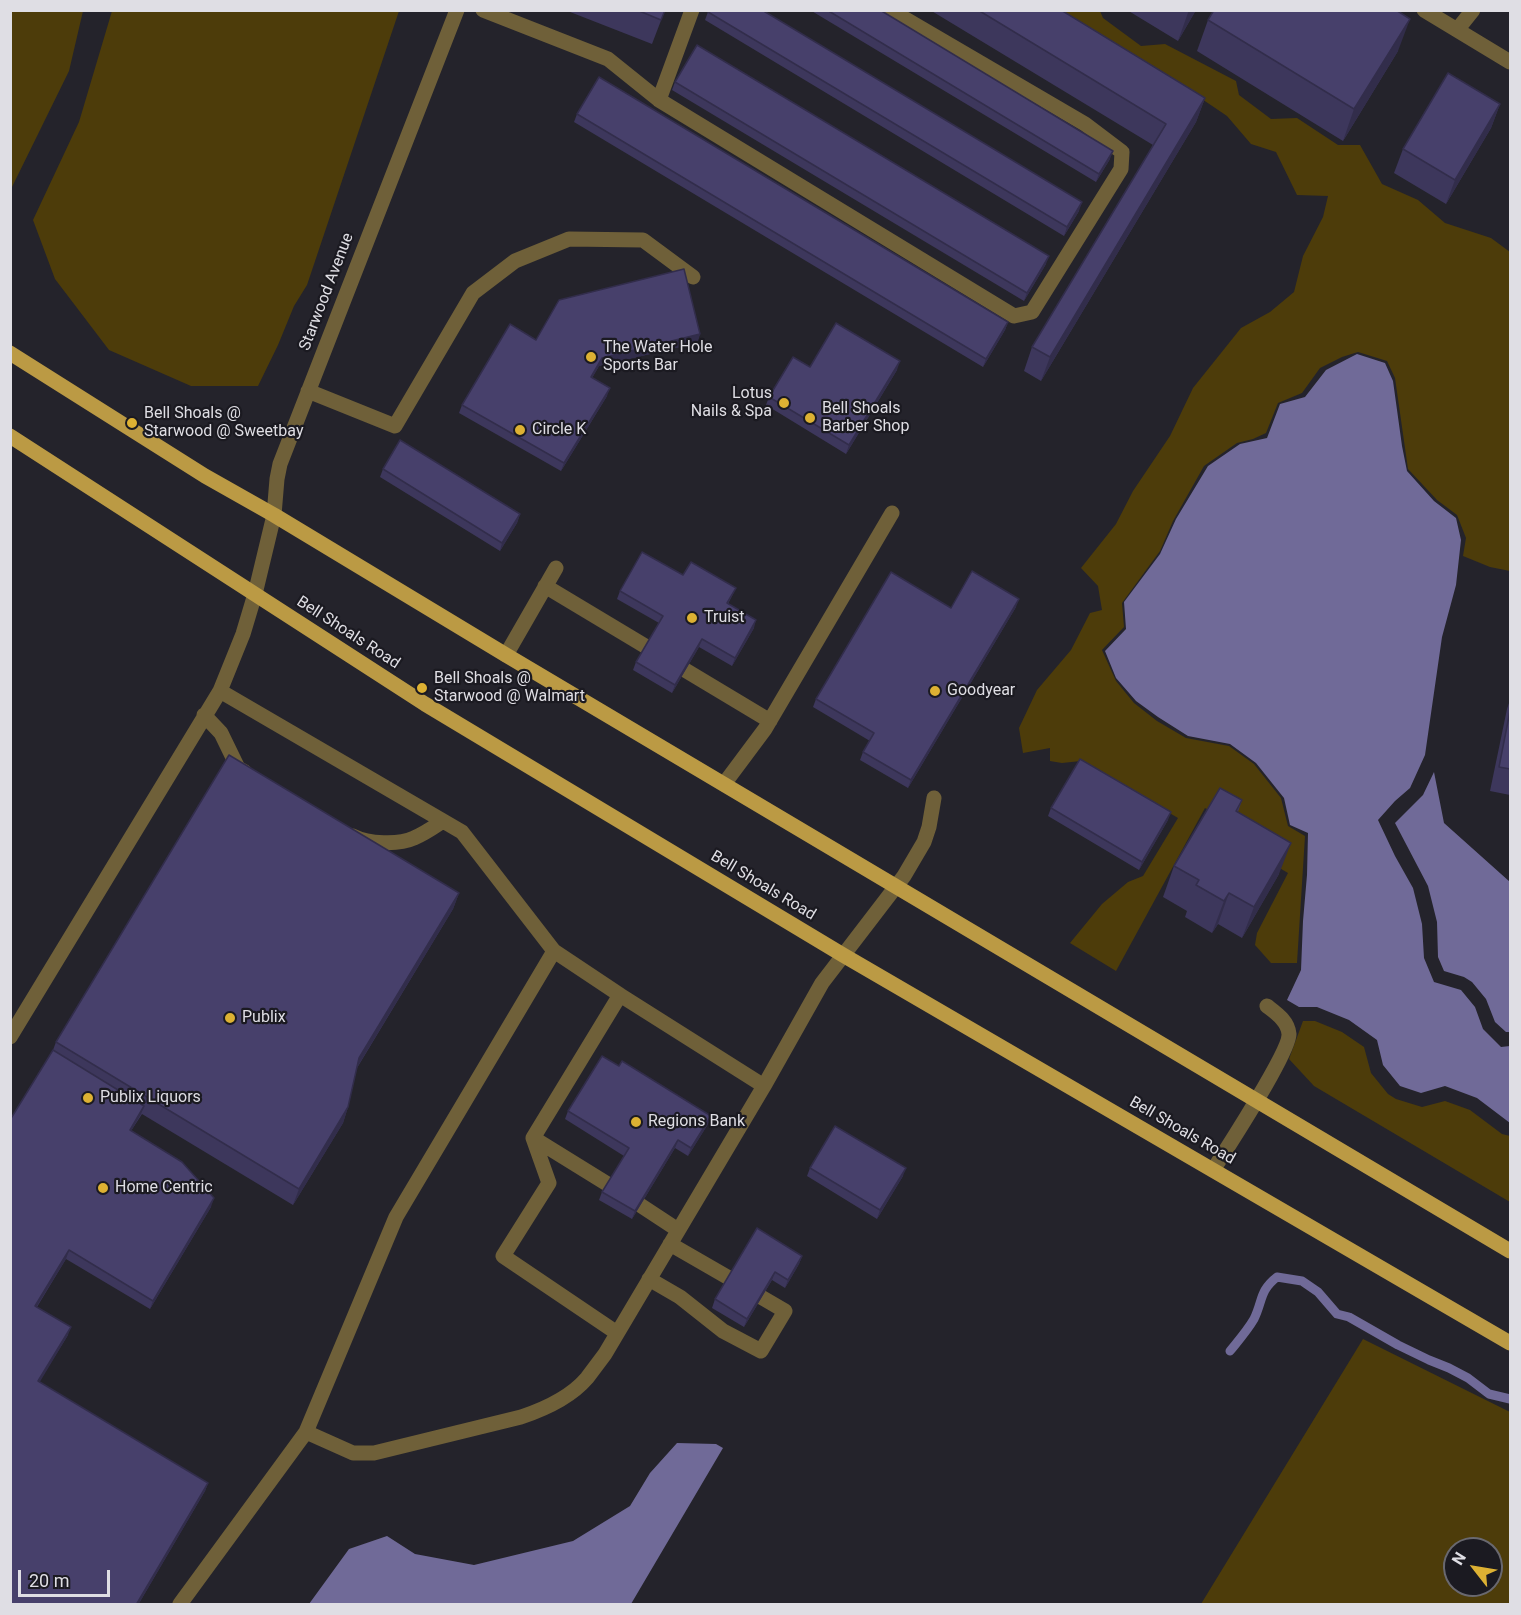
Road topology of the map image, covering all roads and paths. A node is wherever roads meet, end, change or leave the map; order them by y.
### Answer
1 (458, 10) edge
2 (483, 10) edge
3 (692, 10) edge
4 (890, 10) edge
5 (1424, 10) edge
6 (1473, 10) edge
7 (1457, 30) junction
8 (1510, 62) edge
9 (659, 100) junction
10 (693, 277) dead end
11 (10, 353) edge
12 (308, 391) junction
13 (10, 436) edge
14 (892, 513) dead end
15 (274, 516) junction
16 (556, 568) dead end
17 (545, 586) junction
18 (255, 594) junction
19 (506, 655) junction
20 (220, 691) junction
21 (204, 716) junction
22 (770, 721) junction
23 (258, 780) edge
24 (724, 784) junction
25 (934, 798) dead end
26 (443, 821) junction
27 (339, 828) edge
28 (896, 886) junction
29 (554, 951) junction
30 (843, 955) junction
31 (621, 996) junction
32 (1267, 1006) dead end
33 (10, 1037) edge
34 (764, 1086) junction
35 (1256, 1100) junction
36 (533, 1138) junction
37 (1214, 1170) junction
38 (609, 1185) edge
39 (640, 1205) edge
40 (678, 1230) junction
41 (670, 1244) junction
42 (1510, 1251) edge
43 (729, 1278) edge
44 (649, 1279) junction
45 (761, 1297) edge
46 (617, 1333) junction
47 (1510, 1343) edge
48 (306, 1432) junction
49 (180, 1605) edge

1 - 12 street, Starwood Avenue
2 - 9 street
3 - 9 street
4 - 9 street
5 - 7 street
6 - 7 street
7 - 8 street
10 - 12 street
11 - 15 main road
12 - 15 street, Starwood Avenue
13 - 18 main road, Bell Shoals Road
14 - 22 street
15 - 18 street, Starwood Avenue
15 - 19 main road
16 - 17 street
17 - 19 street
17 - 22 street
18 - 20 street, Starwood Avenue
18 - 30 main road, Bell Shoals Road
19 - 24 main road
20 - 21 street, Starwood Avenue
20 - 26 street
21 - 23 street
21 - 33 street, Starwood Avenue
22 - 24 street
24 - 28 main road
25 - 28 street
26 - 27 street
26 - 29 street
28 - 30 street
28 - 35 main road
29 - 31 street
29 - 48 street
30 - 34 street
30 - 37 main road, Bell Shoals Road
31 - 34 street
31 - 36 street
32 - 35 street
34 - 40 street
35 - 37 street
35 - 42 main road
36 - 38 street
36 - 46 street
37 - 47 main road, Bell Shoals Road
39 - 40 street
40 - 41 street
41 - 43 street
41 - 44 street
44 - 45 street
44 - 46 street
46 - 48 street
48 - 49 street

